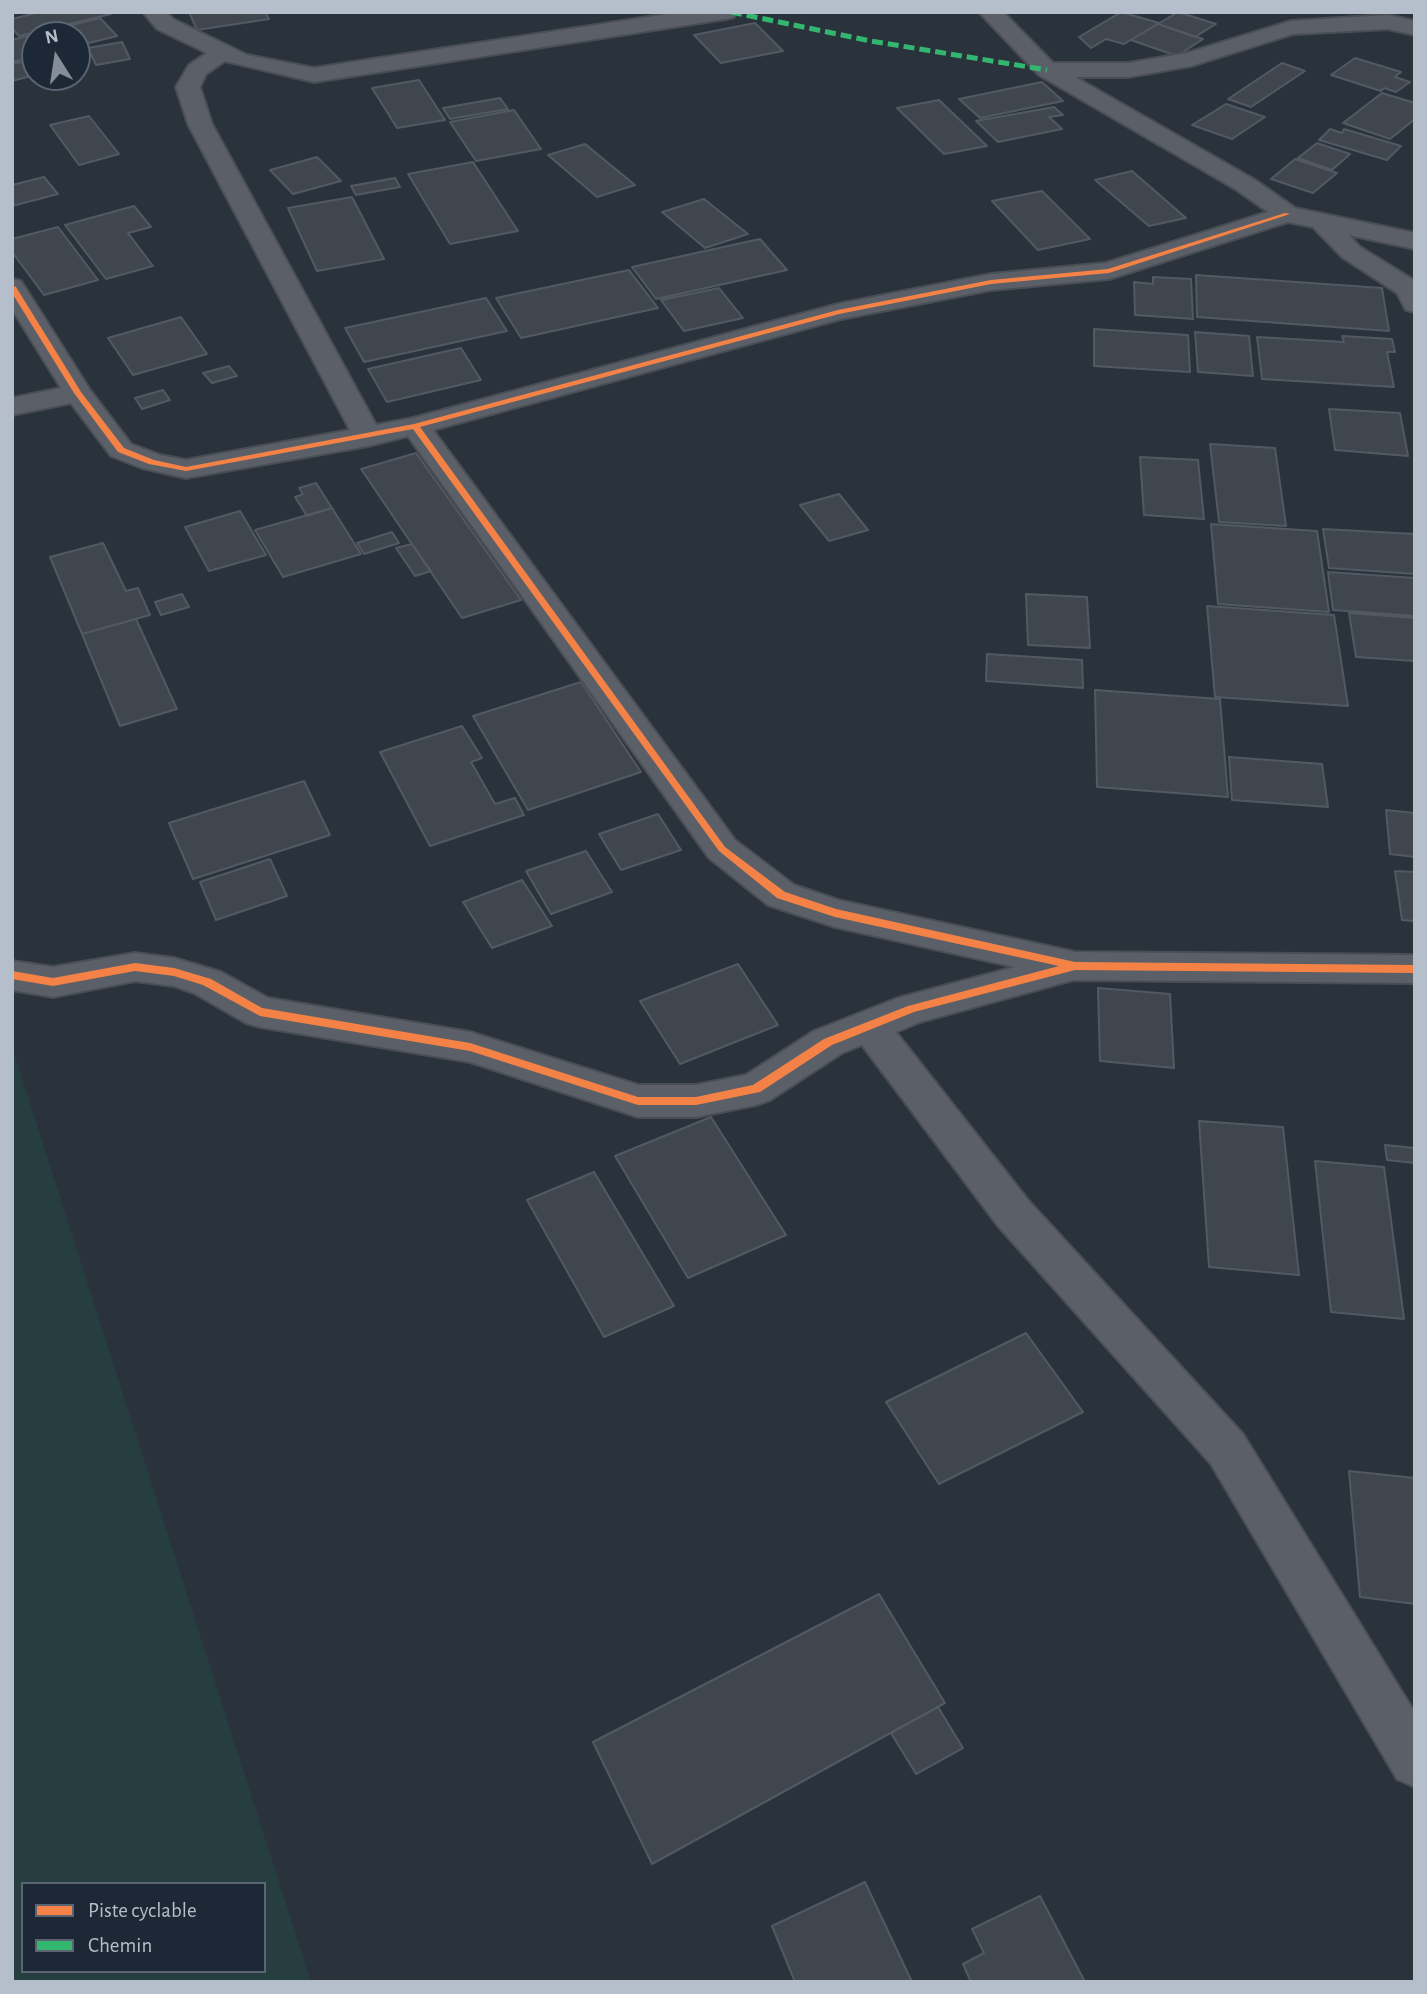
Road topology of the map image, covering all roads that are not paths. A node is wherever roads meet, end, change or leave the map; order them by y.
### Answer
1 (154, 12) edge
2 (726, 12) edge
3 (990, 12) edge
4 (1415, 28) edge
5 (224, 52) junction
6 (1047, 70) junction
7 (1287, 214) junction
8 (1321, 222) junction
9 (1415, 241) edge
10 (12, 287) edge
11 (1413, 294) edge
12 (78, 393) junction
13 (12, 407) edge
14 (415, 426) junction
15 (368, 436) junction
16 (1075, 966) junction
17 (1415, 969) edge
18 (12, 975) edge
19 (869, 1026) junction
20 (1415, 1761) edge

1 - 5 street
2 - 5 street
3 - 6 street
4 - 6 street
5 - 15 street
6 - 7 street
7 - 8 street
7 - 14 street
8 - 9 street
8 - 11 street
10 - 12 street
12 - 13 street
12 - 15 street
14 - 15 street
14 - 16 street
16 - 17 street
16 - 19 street
18 - 19 street
19 - 20 street

